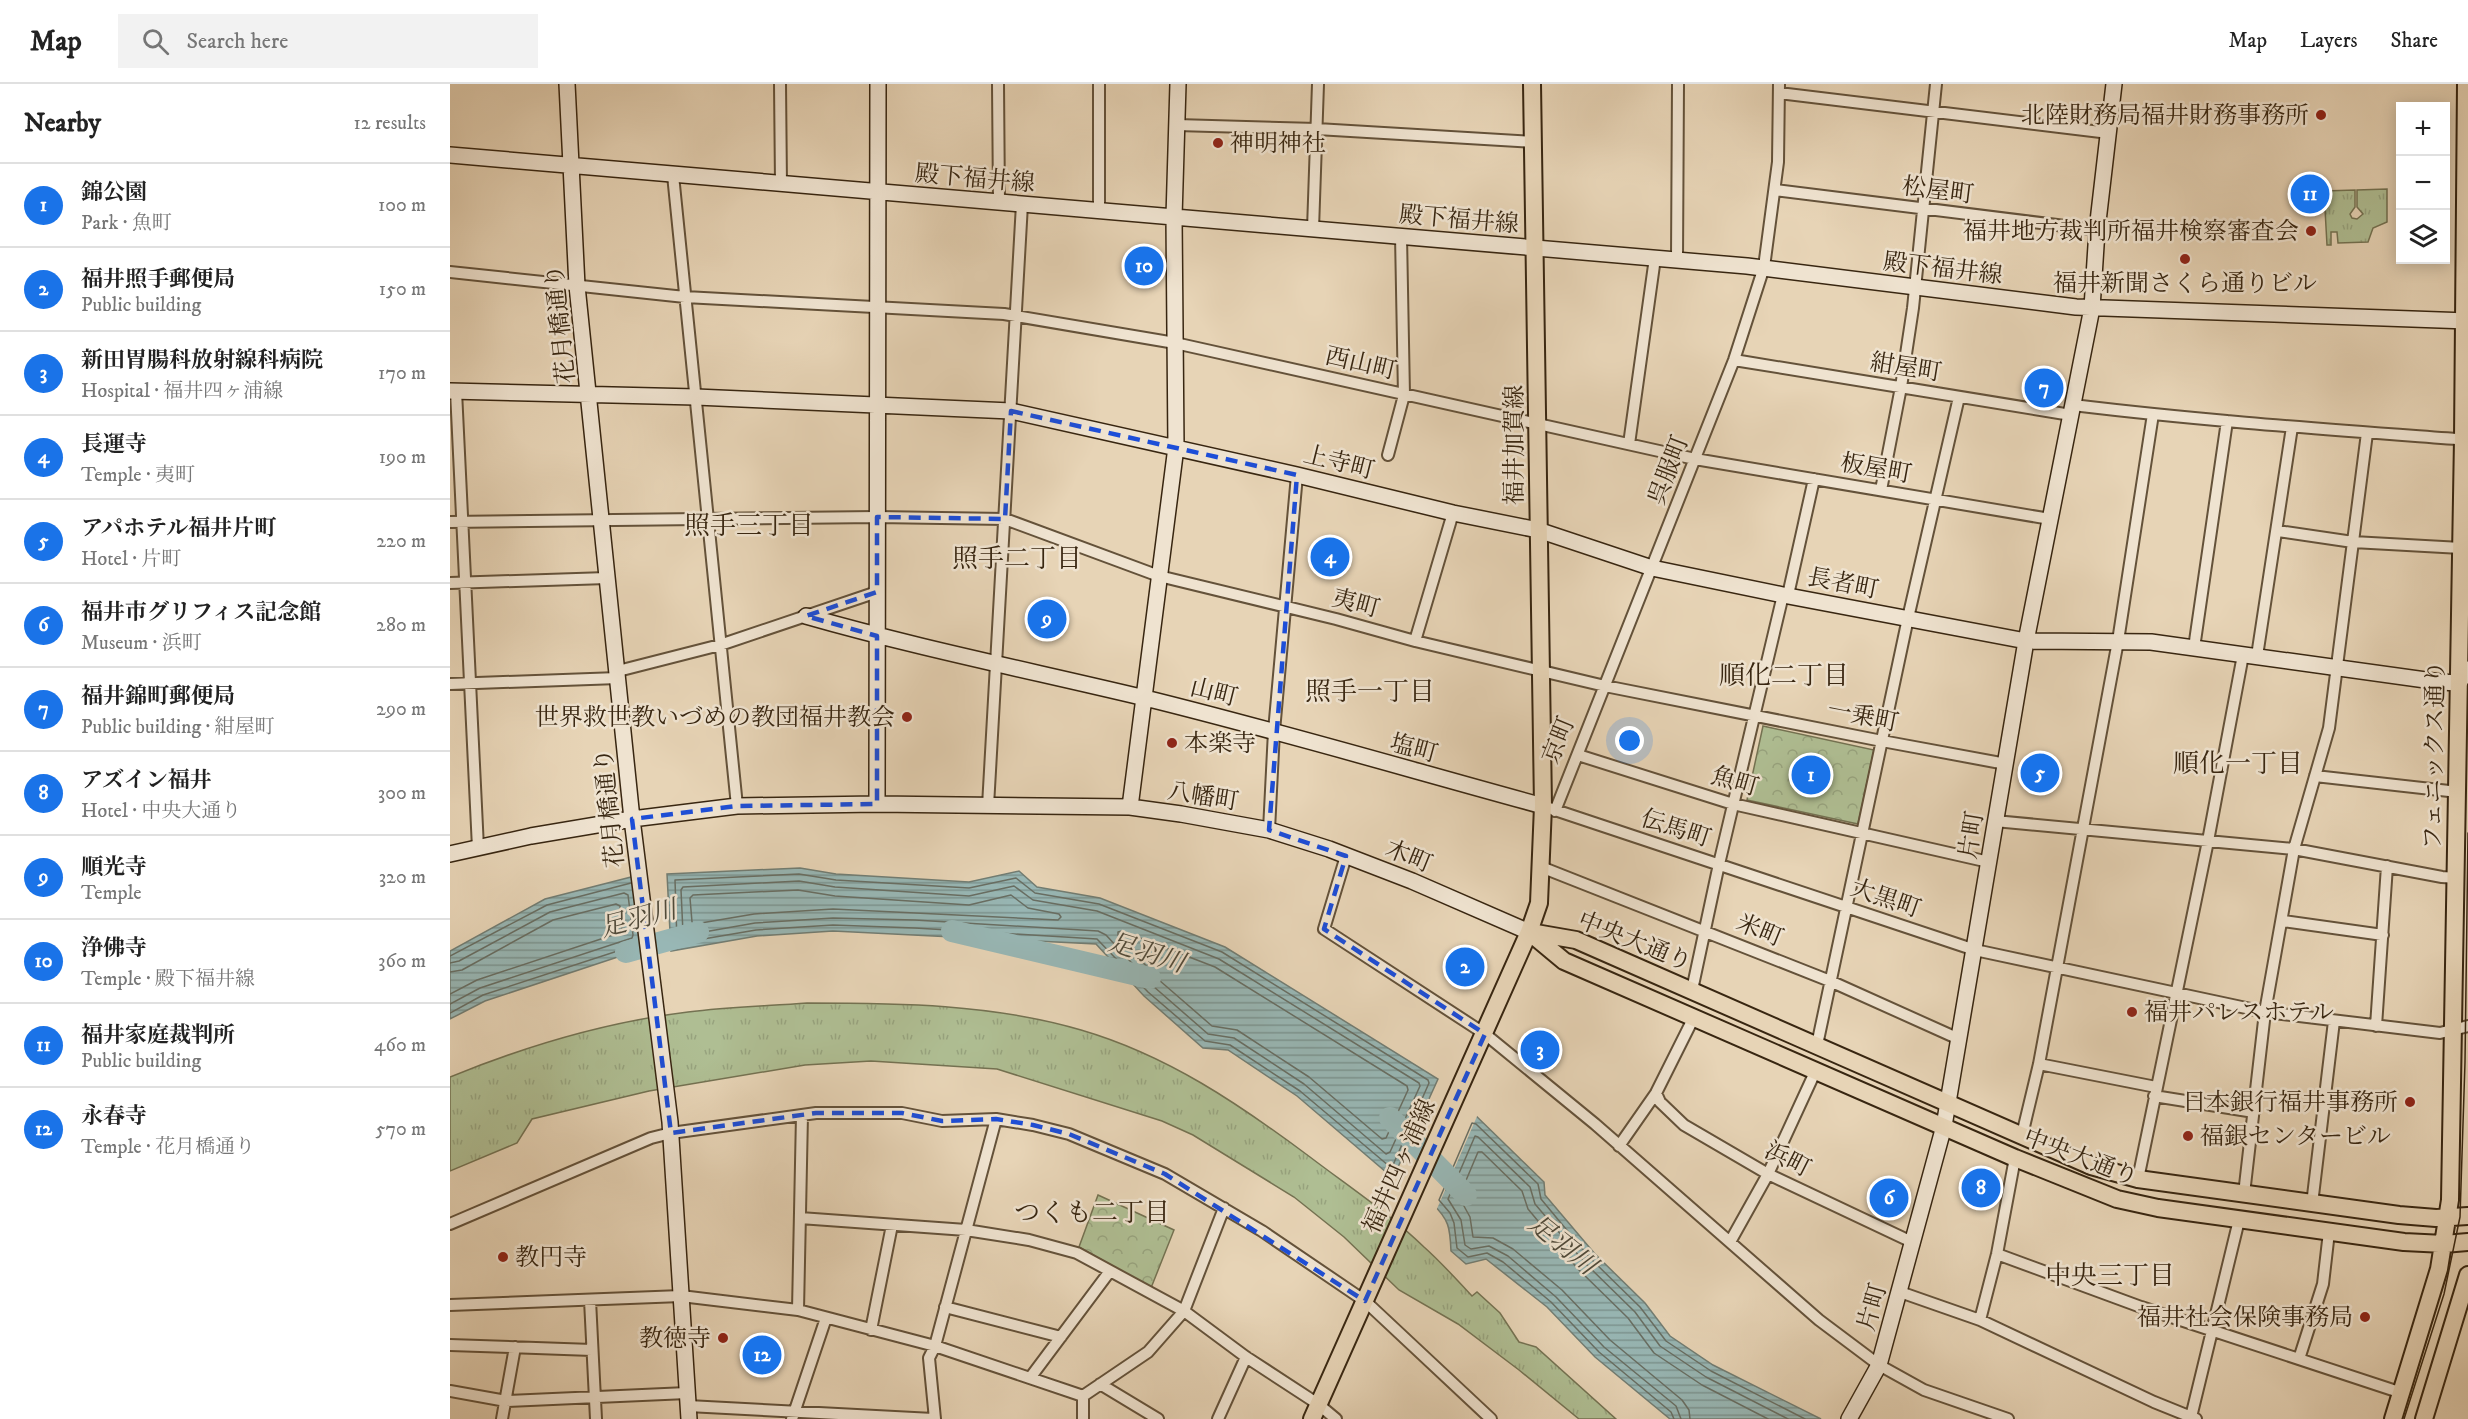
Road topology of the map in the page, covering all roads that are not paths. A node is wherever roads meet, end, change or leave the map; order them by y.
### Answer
1 (567, 84) edge
2 (780, 84) edge
3 (878, 84) edge
4 (998, 84) edge
5 (1099, 84) edge
6 (1178, 84) edge
7 (1318, 84) edge
8 (1532, 84) edge
9 (1678, 84) edge
10 (1936, 84) edge
11 (2114, 84) edge
12 (2466, 84) edge
13 (1779, 88) edge
14 (1934, 112) junction
15 (1177, 125) junction
16 (1317, 129) junction
17 (2109, 133) junction
18 (1533, 142) junction
19 (450, 155) edge
20 (570, 166) junction
21 (673, 175) junction
22 (781, 184) junction
23 (1775, 190) junction
24 (878, 192) junction
25 (999, 202) junction
26 (1022, 204) junction
27 (1923, 209) junction
28 (1099, 211) junction
29 (1174, 217) junction
30 (1313, 229) junction
31 (2097, 230) junction
32 (1401, 236) junction
33 (1535, 248) junction
34 (1655, 258) junction
35 (1677, 260) junction
36 (1764, 267) junction
37 (450, 272) edge
38 (577, 286) junction
39 (1916, 287) junction
40 (685, 297) junction
41 (877, 306) junction
42 (2092, 308) junction
43 (1017, 317) junction
44 (2466, 321) edge
45 (1175, 343) junction
46 (1734, 360) junction
47 (1901, 387) junction
48 (453, 391) edge
49 (589, 394) junction
50 (1404, 394) junction
51 (696, 397) junction
52 (1959, 397) junction
53 (877, 406) junction
54 (2072, 410) junction
55 (1011, 411) junction
56 (2153, 414) junction
57 (2227, 421) junction
58 (1538, 424) junction
59 (2292, 427) junction
60 (2367, 433) junction
61 (2465, 439) edge
62 (1629, 444) junction
63 (1176, 447) junction
64 (1388, 455) dead end
65 (1695, 459) junction
66 (1297, 475) junction
67 (1814, 479) junction
68 (1881, 490) junction
69 (1935, 500) junction
70 (1453, 513) junction
71 (877, 517) junction
72 (710, 519) junction
73 (1005, 519) junction
74 (2050, 519) junction
75 (603, 521) junction
76 (450, 522) edge
77 (462, 522) junction
78 (1538, 530) junction
79 (2278, 531) junction
80 (2354, 542) junction
81 (2461, 548) junction
82 (1652, 568) junction
83 (1159, 576) junction
84 (607, 578) junction
85 (465, 582) junction
86 (450, 583) edge
87 (877, 591) junction
88 (1786, 595) junction
89 (1285, 608) junction
90 (806, 616) junction
91 (1908, 618) junction
92 (877, 636) junction
93 (1415, 641) junction
94 (2026, 641) junction
95 (2118, 641) junction
96 (720, 645) junction
97 (2194, 648) junction
98 (2250, 655) junction
99 (996, 664) junction
100 (2338, 668) junction
101 (1542, 671) junction
102 (618, 675) junction
103 (2463, 676) edge
104 (450, 684) edge
105 (470, 684) junction
106 (1605, 686) junction
107 (1143, 698) junction
108 (1754, 716) junction
109 (1274, 731) junction
110 (1882, 741) junction
111 (1578, 755) junction
112 (2006, 764) junction
113 (2316, 776) junction
114 (2458, 792) junction
115 (876, 804) junction
116 (1733, 804) junction
117 (737, 806) junction
118 (988, 806) junction
119 (1130, 807) junction
120 (1549, 809) junction
121 (1995, 821) junction
122 (632, 826) junction
123 (1269, 830) junction
124 (2082, 830) junction
125 (1862, 833) junction
126 (2208, 841) junction
127 (478, 848) junction
128 (2294, 849) junction
129 (450, 854) edge
130 (1346, 856) junction
131 (1989, 862) junction
132 (1719, 864) junction
133 (2387, 866) junction
134 (1541, 867) junction
135 (2457, 878) junction
136 (1784, 886) joint
137 (1846, 907) junction
138 (2283, 921) junction
139 (1705, 930) junction
140 (1529, 932) junction
141 (2383, 936) junction
142 (1975, 950) junction
143 (2057, 966) junction
144 (1830, 981) junction
145 (1692, 990) junction
146 (2175, 993) junction
147 (2265, 1012) junction
148 (1694, 1017) junction
149 (2334, 1021) junction
150 (2376, 1026) junction
151 (2460, 1028) edge
152 (1483, 1038) junction
153 (1959, 1040) junction
154 (1816, 1045) junction
155 (2039, 1064) junction
156 (1816, 1070) junction
157 (2155, 1092) junction
158 (1656, 1093) junction
159 (1949, 1102) junction
160 (2254, 1112) junction
161 (802, 1114) junction
162 (996, 1119) junction
163 (1944, 1125) junction
164 (670, 1128) junction
165 (2022, 1135) junction
166 (1619, 1146) junction
167 (2015, 1158) junction
168 (1768, 1174) junction
169 (2138, 1179) junction
170 (2244, 1194) junction
171 (2312, 1204) junction
172 (1224, 1208) junction
173 (2468, 1216) edge
174 (800, 1218) junction
175 (2448, 1218) junction
176 (2239, 1220) junction
177 (450, 1224) edge
178 (892, 1225) junction
179 (966, 1230) junction
180 (2329, 1232) junction
181 (1730, 1242) junction
182 (2468, 1242) edge
183 (1914, 1243) junction
184 (2444, 1244) junction
185 (1997, 1254) junction
186 (1110, 1271) junction
187 (2468, 1275) edge
188 (1900, 1292) junction
189 (681, 1296) junction
190 (1368, 1296) junction
191 (590, 1300) junction
192 (450, 1305) edge
193 (945, 1307) junction
194 (798, 1310) junction
195 (1185, 1311) junction
196 (826, 1318) junction
197 (1980, 1320) junction
198 (872, 1330) junction
199 (2211, 1330) junction
200 (1061, 1337) junction
201 (450, 1345) edge
202 (935, 1346) junction
203 (515, 1347) junction
204 (592, 1350) junction
205 (1246, 1357) junction
206 (2299, 1359) junction
207 (1879, 1365) junction
208 (1030, 1378) junction
209 (1100, 1384) junction
210 (450, 1391) edge
211 (2402, 1393) junction
212 (1083, 1396) junction
213 (594, 1398) junction
214 (506, 1401) junction
215 (688, 1406) edge
216 (1315, 1411) edge
217 (793, 1415) edge
218 (2193, 1418) edge
219 (502, 1419) edge
220 (596, 1419) edge
221 (934, 1419) edge
222 (1083, 1419) edge
223 (1158, 1419) edge
224 (1218, 1419) edge
225 (1336, 1419) edge
226 (1491, 1419) edge
227 (1849, 1419) edge
228 (2008, 1419) edge
229 (2393, 1419) edge
230 (2424, 1419) edge

1 - 20 street, 花月橋通り
2 - 22 street
3 - 24 street
4 - 25 street
5 - 28 street
6 - 15 street
7 - 16 street
8 - 18 main road, 福井加賀線
9 - 35 street
10 - 14 street
11 - 17 street, 片町
12 - 44 main road, フェニックス通り
13 - 14 street
13 - 23 street, 呉服町
14 - 17 street
14 - 27 street
15 - 16 street
15 - 29 street
16 - 18 street
16 - 30 street
17 - 31 street, 片町
18 - 33 main road, 福井加賀線
19 - 20 street, 殿下福井線
20 - 21 street, 殿下福井線
20 - 38 street, 花月橋通り
21 - 22 street, 殿下福井線
21 - 40 street
22 - 24 street, 殿下福井線
23 - 27 street, 松屋町
23 - 36 street, 呉服町
24 - 25 street, 殿下福井線
24 - 41 street
25 - 26 street, 殿下福井線
26 - 28 street, 殿下福井線
26 - 43 street
27 - 31 street, 松屋町
27 - 39 street
28 - 29 street, 殿下福井線
29 - 30 street, 殿下福井線
29 - 45 street
30 - 32 street, 殿下福井線
31 - 42 street, 片町
32 - 33 street, 殿下福井線
32 - 50 street
33 - 34 street, 殿下福井線
33 - 58 main road, 福井加賀線
34 - 35 street, 殿下福井線
34 - 62 street
35 - 36 street, 殿下福井線
36 - 39 street, 殿下福井線
36 - 46 street, 呉服町
37 - 38 street, 西山町
38 - 40 street, 西山町
38 - 49 street, 花月橋通り
39 - 42 street, 殿下福井線
39 - 47 street
40 - 41 street, 西山町
40 - 51 street
41 - 43 street, 西山町
41 - 53 street
42 - 44 street, 殿下福井線
42 - 54 street, 片町
43 - 45 street, 西山町
43 - 55 street
44 - 61 main road, フェニックス通り
45 - 50 street, 西山町
45 - 63 street
46 - 47 street, 紺屋町
46 - 65 street, 呉服町
47 - 52 street, 紺屋町
47 - 68 street
48 - 49 street, 上寺町
48 - 77 street
49 - 51 street, 上寺町
49 - 75 street, 花月橋通り
50 - 58 street, 西山町
50 - 64 street
51 - 53 street, 上寺町
51 - 72 street
52 - 54 street, 紺屋町
52 - 69 street
53 - 55 street, 上寺町
53 - 71 street
54 - 56 street, 紺屋町
54 - 74 street, 片町
55 - 63 street, 上寺町
55 - 73 street
56 - 57 street, 紺屋町
56 - 95 street
57 - 59 street, 紺屋町
57 - 97 street
58 - 62 street, 西山町
58 - 78 main road, 福井加賀線
59 - 60 street, 紺屋町
59 - 79 street
60 - 61 street, 紺屋町
60 - 80 street
61 - 81 main road, フェニックス通り
62 - 65 street, 西山町
63 - 66 street, 上寺町
63 - 83 street
65 - 67 street, 板屋町
65 - 82 street, 呉服町
66 - 70 street, 上寺町
66 - 89 street
67 - 68 street, 板屋町
67 - 88 street
68 - 69 street, 板屋町
69 - 74 street, 板屋町
69 - 91 street
70 - 78 street, 上寺町
70 - 93 street
71 - 72 street, 夷町
71 - 73 street, 夷町
71 - 87 street
72 - 75 street, 夷町
72 - 96 street
73 - 83 street, 夷町
73 - 99 street
74 - 94 street, 片町
75 - 77 street, 夷町
75 - 84 street, 花月橋通り
76 - 77 street, 夷町
77 - 85 street
78 - 82 street, 上寺町
78 - 101 main road, 福井加賀線
79 - 80 street
79 - 98 street
80 - 81 street
80 - 100 street
81 - 103 main road, フェニックス通り
82 - 88 street, 長者町
82 - 106 street, 呉服町
83 - 89 street, 夷町
83 - 107 street
84 - 85 street
84 - 102 street, 花月橋通り
85 - 86 street
85 - 105 street
87 - 90 street
87 - 92 street
88 - 91 street, 長者町
88 - 108 street
89 - 93 street, 夷町
89 - 109 street
90 - 92 street, 山町
90 - 96 street
91 - 94 street, 長者町
91 - 110 street
92 - 99 street, 山町
92 - 115 street
93 - 101 street, 夷町
94 - 95 street, 長者町
94 - 112 street, 片町
95 - 97 street, 長者町
95 - 124 street
96 - 102 street
96 - 117 street
97 - 98 street, 長者町
98 - 100 street, 長者町
98 - 126 street
99 - 107 street, 山町
99 - 118 street
100 - 103 street, 長者町
100 - 113 street
101 - 106 street, 夷町
101 - 120 main road, 福井加賀線
102 - 105 street
102 - 122 street, 花月橋通り
103 - 114 main road, フェニックス通り
104 - 105 street
105 - 127 street
106 - 108 street, 一乗町
106 - 111 street, 京町
107 - 109 street, 山町
107 - 119 street
108 - 110 street, 一乗町
108 - 116 street
109 - 120 street, 塩町
109 - 123 street
110 - 112 street, 一乗町
110 - 125 street
111 - 116 street, 魚町
111 - 120 street, 京町
112 - 121 street, 片町
113 - 114 street
113 - 128 street
114 - 135 main road, フェニックス通り
115 - 117 street, 八幡町
115 - 118 street, 八幡町
116 - 125 street, 魚町
116 - 132 street
117 - 122 street, 八幡町
118 - 119 street, 八幡町
119 - 123 street, 八幡町
120 - 132 street, 伝馬町
120 - 134 main road, 京町
121 - 124 street
121 - 131 street, 片町
122 - 127 street, 八幡町
122 - 164 street, 花月橋通り
123 - 130 street, 木町
124 - 126 street
124 - 143 street
125 - 131 street, 魚町
125 - 137 street
126 - 128 street
126 - 146 street
127 - 129 street, 八幡町
128 - 133 street
128 - 138 street
130 - 140 street, 木町
130 - 152 street
131 - 142 street, 片町
132 - 136 street, 伝馬町
132 - 139 street
133 - 135 street
133 - 141 street
134 - 139 street, 米町
134 - 140 main road, 京町
135 - 151 main road, フェニックス通り
136 - 137 street, 大黒町
137 - 142 street, 大黒町
137 - 144 street
138 - 141 street
138 - 147 street
139 - 144 street, 米町
139 - 145 street
140 - 145 main road, 中央大通り
140 - 148 main road, 中央大通り
140 - 152 main road, 福井四ヶ浦線
141 - 150 street
142 - 143 street, 大黒町
142 - 153 street, 片町
143 - 146 street, 大黒町
143 - 155 street
144 - 153 street, 米町
144 - 154 street
145 - 154 main road, 中央大通り
146 - 147 street, 大黒町
146 - 157 street
147 - 149 street, 大黒町
147 - 160 street
148 - 156 main road, 中央大通り
148 - 158 street
149 - 150 street, 大黒町
149 - 171 street
150 - 151 street, 大黒町
151 - 175 main road, フェニックス通り
152 - 166 street
152 - 190 main road, 福井四ヶ浦線
153 - 159 street, 片町
154 - 159 main road, 中央大通り
155 - 157 street
155 - 165 street
156 - 163 main road, 中央大通り
156 - 168 street
157 - 160 street
157 - 169 street
158 - 166 street
158 - 168 street, 浜町
159 - 163 street, 片町
159 - 165 main road, 中央大通り
160 - 170 street
161 - 162 street
161 - 164 street
161 - 174 street
162 - 172 street
162 - 179 street
163 - 167 main road, 中央大通り
163 - 183 street, 片町
164 - 177 street
164 - 189 street, 花月橋通り
165 - 169 main road, 中央大通り
166 - 181 street
167 - 176 main road, 中央大通り
167 - 185 street
168 - 181 street
168 - 183 street, 浜町
169 - 170 main road, 中央大通り
170 - 171 main road, 中央大通り
171 - 175 main road, 中央大通り
172 - 190 street
172 - 195 street
173 - 175 main road, 中央大通り
174 - 178 street
174 - 194 street
175 - 184 main road, フェニックス通り
176 - 180 main road, 中央大通り
176 - 199 street
178 - 179 street
178 - 198 street
179 - 186 street
179 - 193 street
180 - 184 main road, 中央大通り
180 - 206 street
181 - 207 street
182 - 184 main road, 中央大通り
183 - 188 street, 片町
184 - 211 main road, フェニックス通り
185 - 197 street
185 - 199 street
186 - 195 street
186 - 200 street
187 - 230 main road
188 - 197 street
188 - 207 street, 片町
189 - 191 street
189 - 194 street
189 - 215 street, 花月橋通り
190 - 216 main road, 福井四ヶ浦線
190 - 226 street
191 - 192 street
191 - 204 street
193 - 200 street
193 - 202 street
194 - 196 street
195 - 205 street
195 - 209 street
196 - 198 street
196 - 217 street
197 - 218 street
198 - 202 street
199 - 206 street
199 - 218 street
200 - 208 street
201 - 203 street
202 - 208 street
202 - 221 street
203 - 204 street
203 - 214 street
204 - 213 street
205 - 216 street
205 - 224 street
206 - 211 street
207 - 227 street, 片町
207 - 228 street
208 - 212 street
209 - 212 street
209 - 223 street
210 - 214 street
211 - 229 main road, フェニックス通り
212 - 222 street
213 - 214 street
213 - 215 street
213 - 220 street
214 - 219 street
215 - 217 street
216 - 225 street
217 - 221 street

